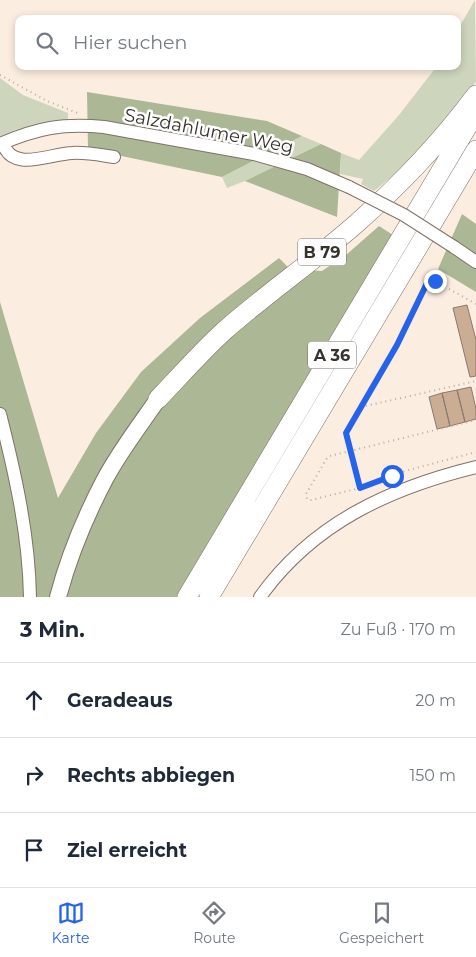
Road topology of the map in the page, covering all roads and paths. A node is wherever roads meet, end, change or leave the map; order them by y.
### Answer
1 (476, 95) edge
2 (476, 112) edge
3 (1, 144) edge
4 (476, 150) edge
5 (114, 157) dead end
6 (476, 262) edge
7 (476, 304) edge
8 (476, 381) edge
9 (158, 400) joint
10 (361, 407) junction
11 (0, 414) edge
12 (476, 420) edge
13 (351, 451) junction
14 (476, 452) edge
15 (476, 467) edge
16 (282, 475) junction
17 (360, 488) junction
18 (30, 597) edge
19 (58, 597) edge
20 (187, 597) edge
21 (209, 597) edge
22 (221, 597) edge
23 (260, 597) edge

1 - 9 highway, B 79
2 - 20 highway, A 36
3 - 5 street
3 - 6 street, Salzdahlumer Weg, bridge
4 - 16 highway, A 36
7 - 10 path
8 - 10 path
9 - 19 main road, B 79
10 - 13 path
11 - 18 street
12 - 13 path
13 - 17 path
13 - 17 path
14 - 17 path
15 - 23 street
16 - 21 highway, A 36
16 - 22 highway

